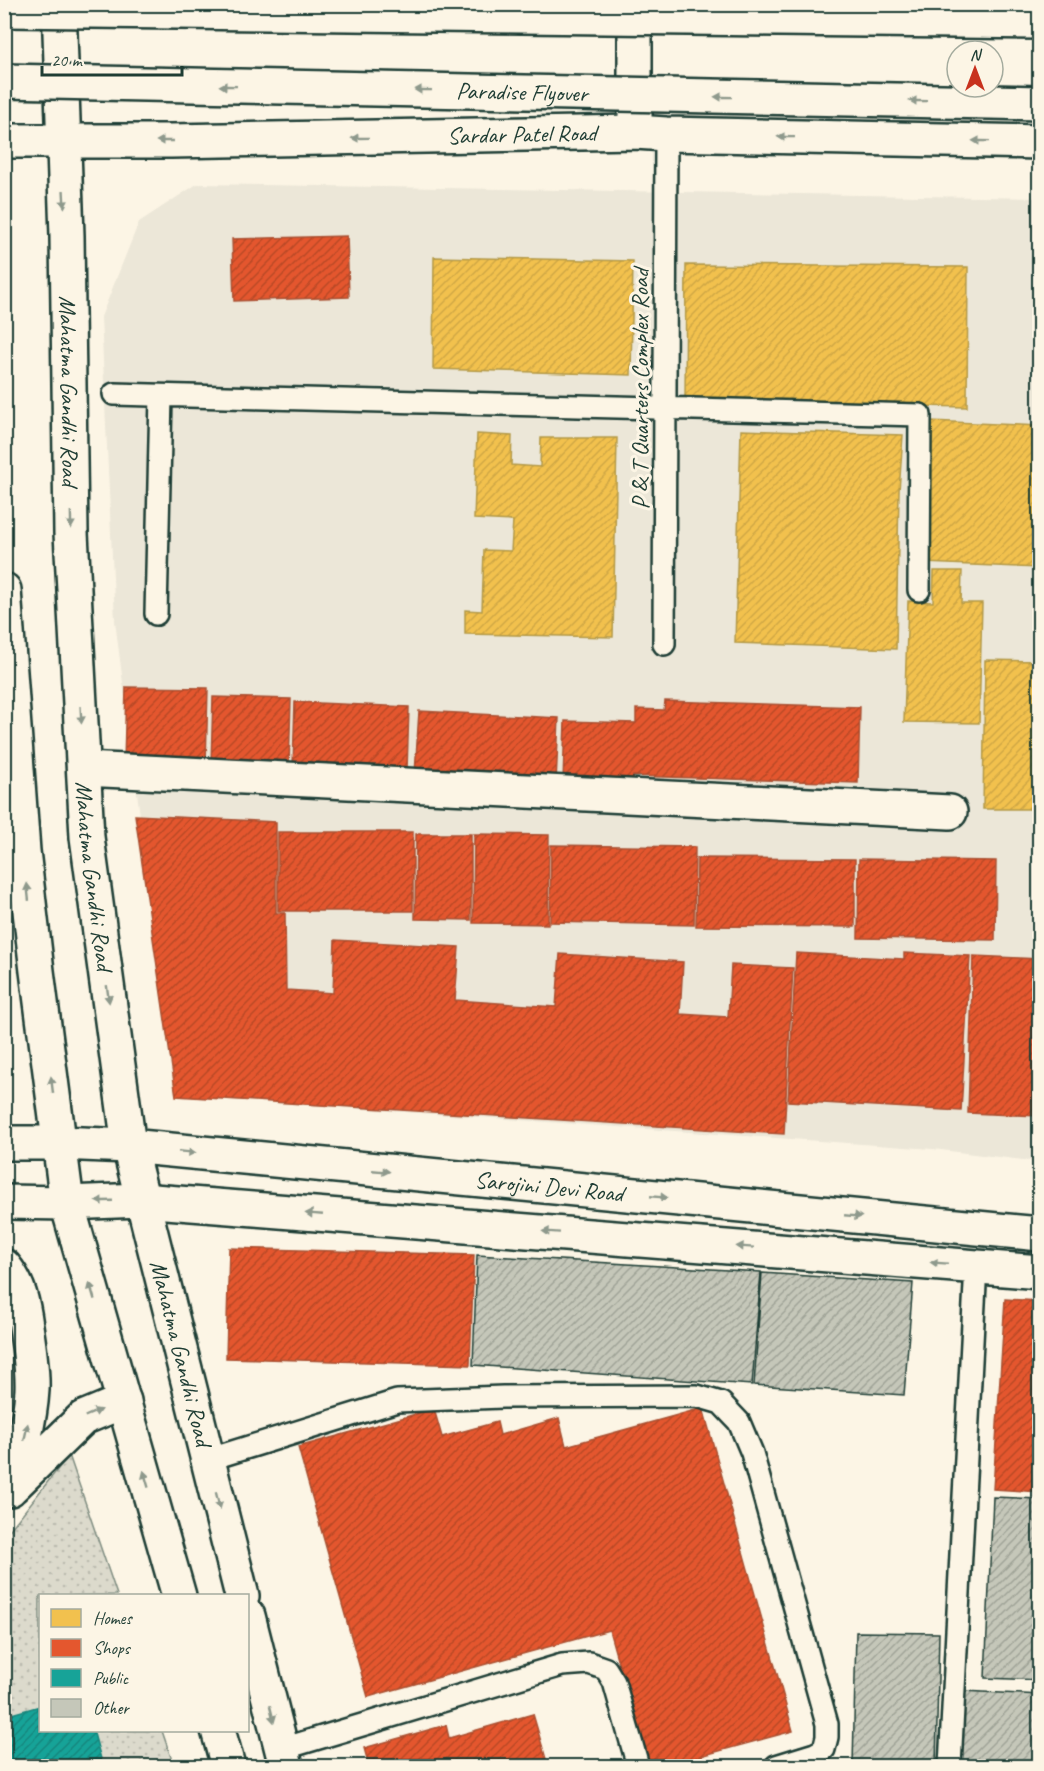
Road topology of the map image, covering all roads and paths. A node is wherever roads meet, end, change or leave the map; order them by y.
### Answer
1 (59, 4) edge
2 (635, 4) edge
3 (4, 10) edge
4 (1040, 22) edge
5 (4, 81) edge
6 (1040, 103) edge
7 (634, 132) junction
8 (666, 134) junction
9 (4, 141) edge
10 (64, 141) junction
11 (1040, 142) edge
12 (114, 394) dead end
13 (161, 396) junction
14 (666, 408) junction
15 (4, 590) edge
16 (919, 590) dead end
17 (156, 614) dead end
18 (664, 644) dead end
19 (11, 758) edge
20 (84, 770) junction
21 (950, 812) dead end
22 (4, 1143) edge
23 (59, 1143) junction
24 (129, 1146) junction
25 (141, 1200) junction
26 (4, 1202) edge
27 (67, 1203) junction
28 (1040, 1234) edge
29 (976, 1265) junction
30 (4, 1266) edge
31 (1040, 1272) edge
32 (124, 1401) junction
33 (207, 1460) junction
34 (7, 1492) edge
35 (178, 1594) edge
36 (241, 1594) edge
37 (249, 1620) edge
38 (218, 1732) edge
39 (284, 1758) edge
40 (228, 1767) edge
41 (638, 1767) edge
42 (776, 1767) edge
43 (950, 1767) edge

1 - 10 main road, Mahatma Gandhi Road
2 - 7 main road
3 - 4 main road, bridge
6 -> 5 main road, Paradise Flyover, bridge
7 - 8 main road, Sardar Patel Road
7 -> 10 main road, Sardar Patel Road
11 -> 8 main road, Sardar Patel Road
8 - 14 lane, P & T Quarters Complex Road
9 - 10 main road, Sardar Patel Road
10 -> 20 main road, Mahatma Gandhi Road
12 - 13 lane
13 - 14 lane
13 - 17 lane
14 - 16 lane
14 - 18 lane, P & T Quarters Complex Road
15 - 19 main road
23 -> 19 main road
20 - 21 main road
20 -> 24 main road, Mahatma Gandhi Road
22 - 23 main road, Sarojini Devi Road
23 - 24 main road, Sarojini Devi Road
23 - 27 main road
24 - 25 main road, Mahatma Gandhi Road
24 -> 28 main road, Sarojini Devi Road
25 -> 27 main road, Sarojini Devi Road
29 -> 25 main road, Sarojini Devi Road
25 - 33 main road, Mahatma Gandhi Road
26 - 27 main road, Sarojini Devi Road
32 -> 27 main road
29 - 31 main road, Sarojini Devi Road
29 - 43 lane
34 -> 30 main road
34 -> 32 main road
35 -> 32 main road
33 -> 36 main road, Mahatma Gandhi Road
33 - 42 lane
37 -> 39 main road
38 - 40 main road
39 - 41 lane

